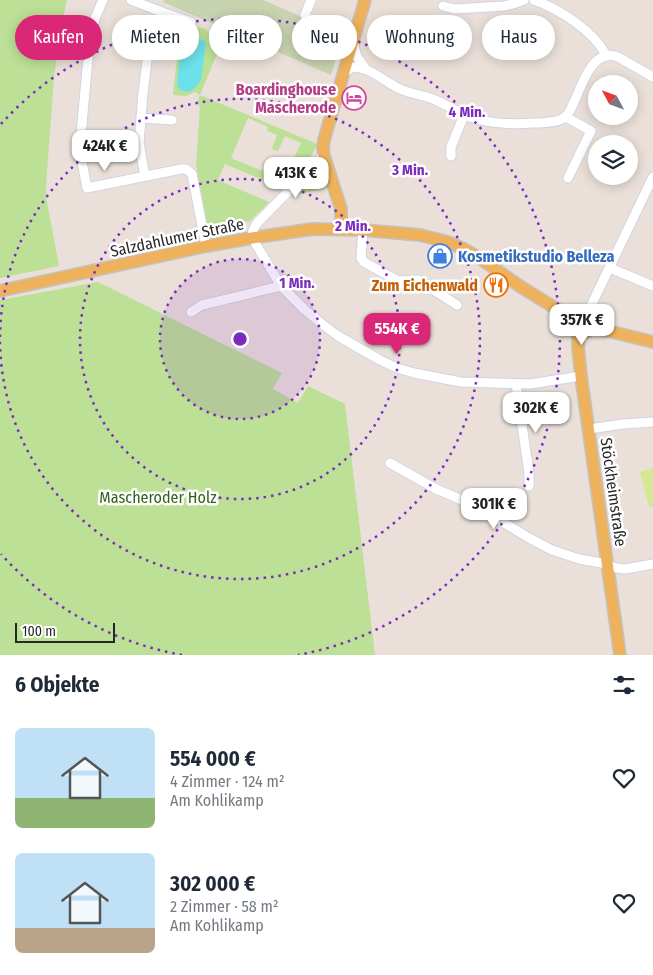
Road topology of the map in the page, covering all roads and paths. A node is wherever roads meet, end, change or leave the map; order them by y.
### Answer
1 (103, 0) edge
2 (131, 0) edge
3 (311, 0) edge
4 (365, 0) edge
5 (524, 0) edge
6 (534, 0) edge
7 (443, 6) dead end
8 (162, 12) junction
9 (171, 15) edge
10 (305, 15) dead end
11 (357, 26) edge
12 (606, 55) junction
13 (357, 57) edge
14 (347, 60) edge
15 (365, 68) junction
16 (343, 74) junction
17 (653, 77) edge
18 (464, 115) junction
19 (566, 117) junction
20 (141, 118) junction
21 (172, 120) dead end
22 (324, 156) junction
23 (451, 156) dead end
24 (145, 176) junction
25 (653, 177) edge
26 (568, 178) dead end
27 (341, 229) junction
28 (363, 230) junction
29 (252, 238) junction
30 (206, 246) junction
31 (610, 268) junction
32 (281, 286) junction
33 (653, 286) edge
34 (0, 291) edge
35 (457, 305) dead end
36 (191, 312) dead end
37 (587, 314) junction
38 (573, 318) junction
39 (592, 326) junction
40 (578, 333) junction
41 (653, 342) edge
42 (581, 376) junction
43 (516, 384) junction
44 (653, 422) edge
45 (589, 430) junction
46 (390, 463) dead end
47 (529, 486) dead end
48 (607, 564) junction
49 (653, 564) edge
50 (620, 655) edge

1 - 24 street
2 - 8 street
3 - 10 street
4 - 11 main road
5 - 7 street
6 - 12 street
8 - 9 street
8 - 20 street
12 - 17 street
12 - 19 street
13 - 15 street
14 - 16 main road
15 - 16 street
15 - 18 street
16 - 22 main road
18 - 19 street
18 - 23 street
19 - 26 street
20 - 21 street
20 - 24 street
22 - 27 main road
22 - 29 street
24 - 30 street
25 - 31 street
27 - 28 main road, Salzdahlumer Straße
27 - 29 main road, Salzdahlumer Straße
28 - 35 street
28 - 38 main road, Salzdahlumer Straße
29 - 30 main road, Salzdahlumer Straße
29 - 32 street
30 - 34 main road, Salzdahlumer Straße
31 - 33 street
31 - 37 street
32 - 36 street
32 - 43 street
37 - 38 main road
37 - 39 main road
38 - 40 main road
39 - 40 main road
39 - 41 main road
40 - 42 main road, Stöckheimstraße
42 - 43 street
42 - 45 main road, Stöckheimstraße
43 - 47 street
44 - 45 street
45 - 48 main road, Stöckheimstraße
46 - 48 street
48 - 49 street
48 - 50 main road, Stöckheimstraße

